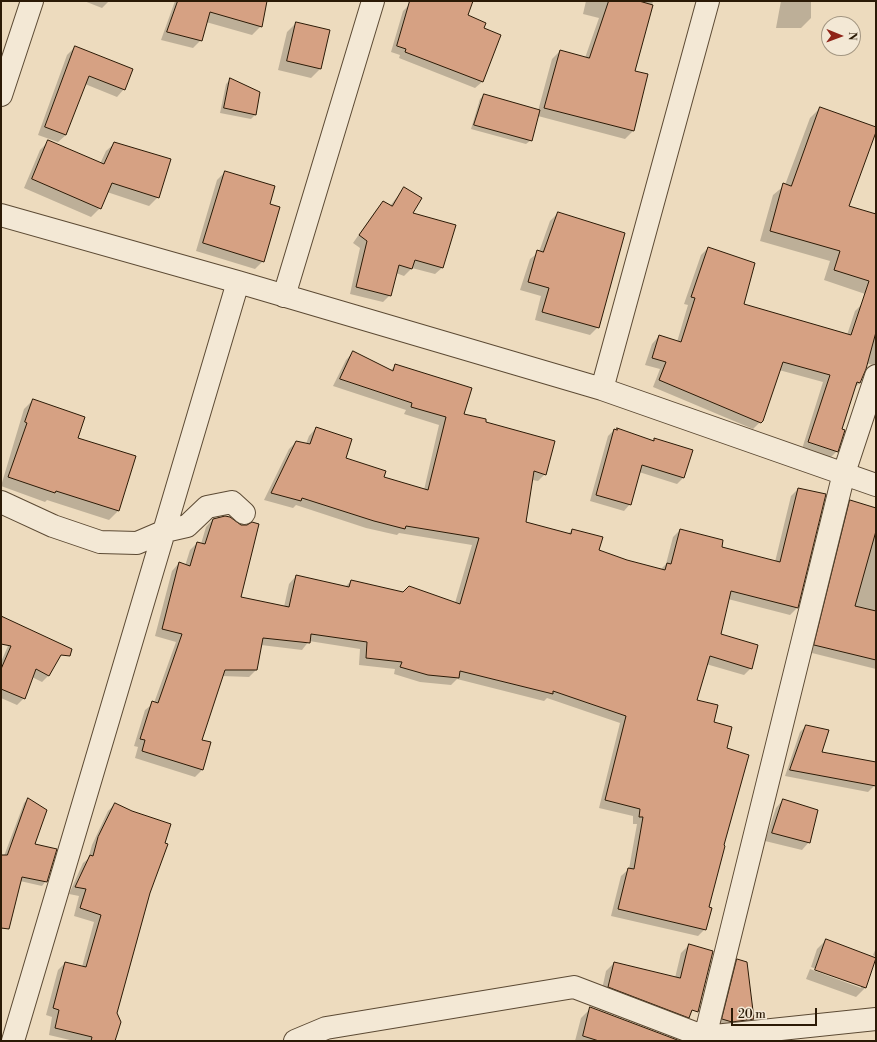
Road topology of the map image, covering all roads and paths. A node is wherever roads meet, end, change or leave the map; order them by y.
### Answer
1 (32, 1) edge
2 (373, 1) edge
3 (708, 1) edge
4 (1, 95) edge
5 (1, 216) edge
6 (238, 282) junction
7 (284, 296) junction
8 (876, 376) edge
9 (602, 389) junction
10 (844, 474) junction
11 (876, 484) edge
12 (1, 502) edge
13 (244, 513) dead end
14 (165, 531) junction
15 (137, 543) junction
16 (156, 560) junction
17 (876, 1019) edge
18 (324, 1035) edge
19 (704, 1039) edge
20 (13, 1041) edge
21 (295, 1041) edge

1 - 4 street
2 - 7 street
3 - 9 street
5 - 6 street
6 - 7 street
6 - 14 street
7 - 9 street
8 - 10 street
9 - 10 street
10 - 11 street
10 - 19 street
12 - 15 street
13 - 14 street
14 - 15 street
14 - 16 street
15 - 16 street
16 - 20 street
17 - 19 street
18 - 19 street
18 - 21 street

